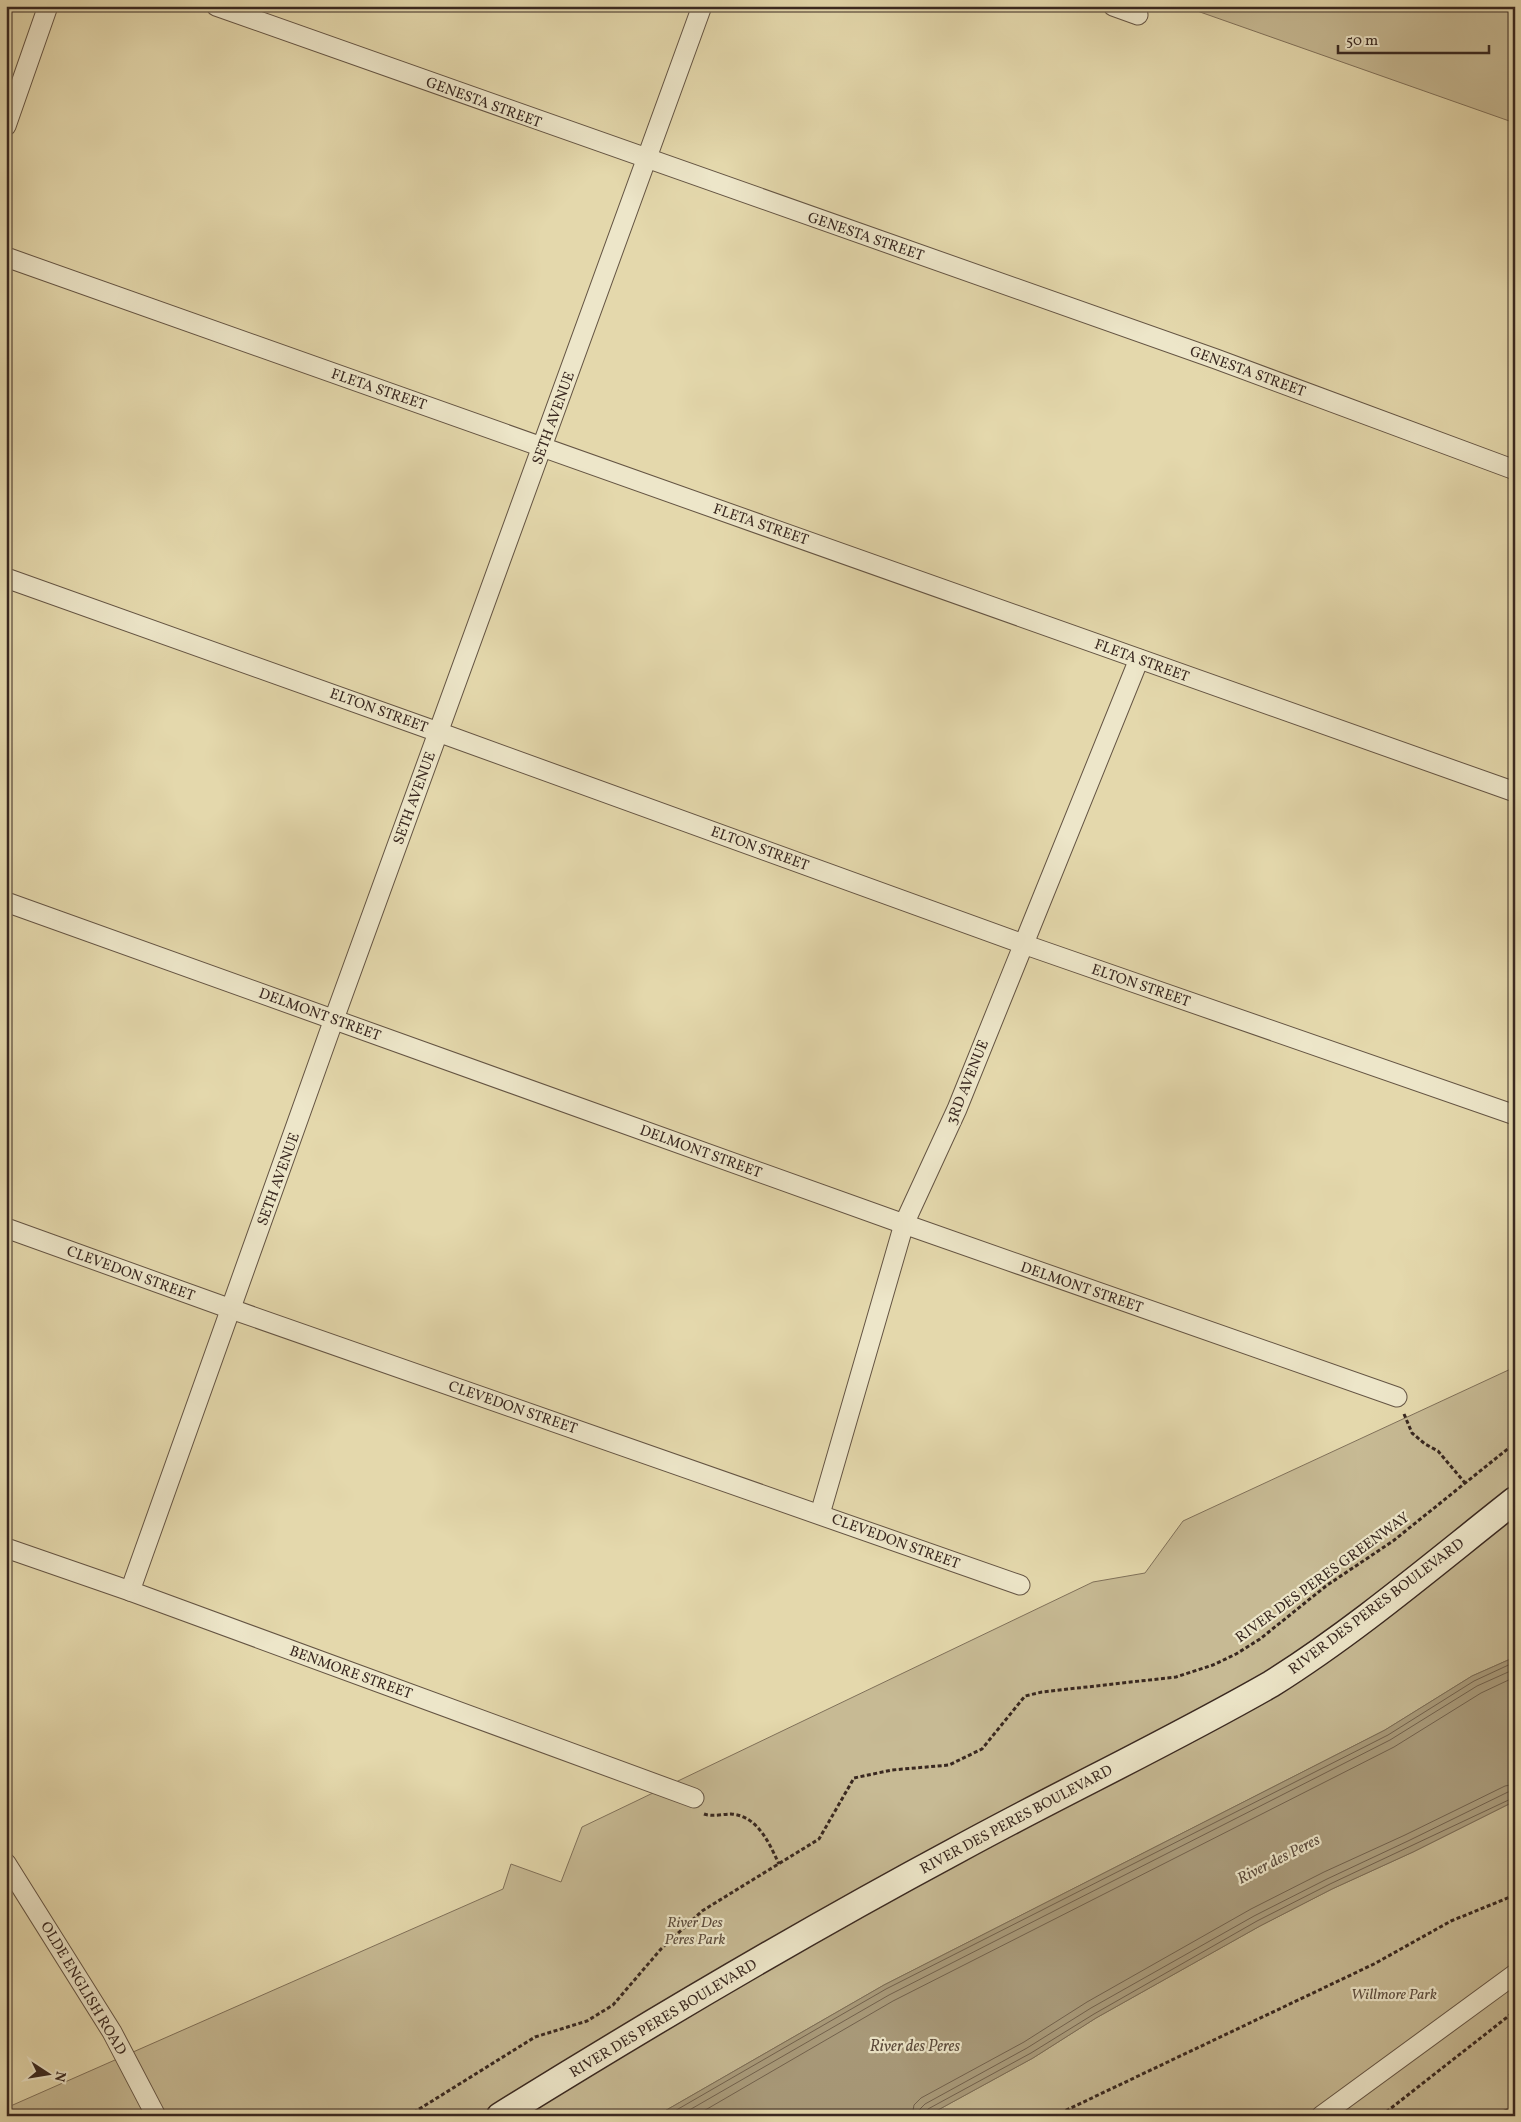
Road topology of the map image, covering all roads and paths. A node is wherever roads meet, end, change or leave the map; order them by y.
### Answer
1 (48, 6) edge
2 (216, 6) edge
3 (702, 6) edge
4 (1113, 6) edge
5 (1138, 15) dead end
6 (6, 126) edge
7 (646, 159) junction
8 (6, 257) edge
9 (542, 447) junction
10 (1515, 470) edge
11 (6, 578) edge
12 (1140, 658) junction
13 (438, 732) junction
14 (1515, 792) edge
15 (6, 902) edge
16 (1023, 944) junction
17 (334, 1019) junction
18 (1515, 1115) edge
19 (904, 1224) junction
20 (6, 1228) edge
21 (231, 1309) junction
22 (1397, 1397) joint
23 (1515, 1443) edge
24 (1465, 1483) junction
25 (1515, 1500) edge
26 (820, 1514) junction
27 (6, 1548) edge
28 (1020, 1585) dead end
29 (130, 1591) junction
30 (694, 1798) joint
31 (6, 1863) edge
32 (780, 1864) junction
33 (1515, 1895) edge
34 (1515, 1974) edge
35 (1515, 2011) edge
36 (1515, 2106) edge
37 (156, 2116) edge
38 (408, 2116) edge
39 (500, 2116) edge
40 (1054, 2116) edge
41 (1322, 2116) edge
42 (1381, 2116) edge
43 (1492, 2116) edge

1 - 6 street
2 - 7 street, GENESTA STREET
3 - 7 street, SETH AVENUE
4 - 5 street
7 - 9 street, SETH AVENUE
7 - 10 street, GENESTA STREET
8 - 9 street, FLETA STREET
9 - 12 street, FLETA STREET
9 - 13 street, SETH AVENUE
11 - 13 street, ELTON STREET
12 - 14 street, FLETA STREET
12 - 16 street, 3RD AVENUE
13 - 16 street, ELTON STREET
13 - 17 street, SETH AVENUE
15 - 17 street, DELMONT STREET
16 - 18 street, ELTON STREET
16 - 19 street, 3RD AVENUE
17 - 19 street, DELMONT STREET
17 - 21 street, SETH AVENUE
19 - 22 street, DELMONT STREET
19 - 26 street, 3RD AVENUE
20 - 21 street, CLEVEDON STREET
21 - 26 street, CLEVEDON STREET
21 - 29 street, SETH AVENUE
22 - 24 path
23 - 24 path, RIVER DES PERES GREENWAY
24 - 32 path, RIVER DES PERES GREENWAY
25 - 39 main road, RIVER DES PERES BOULEVARD
26 - 28 street, CLEVEDON STREET
27 - 29 street, BENMORE STREET
29 - 30 street, BENMORE STREET
30 - 32 path
31 - 37 street, OLDE ENGLISH ROAD
32 - 38 path, RIVER DES PERES GREENWAY
33 - 40 path
34 - 41 street
35 - 42 path
36 - 43 path

